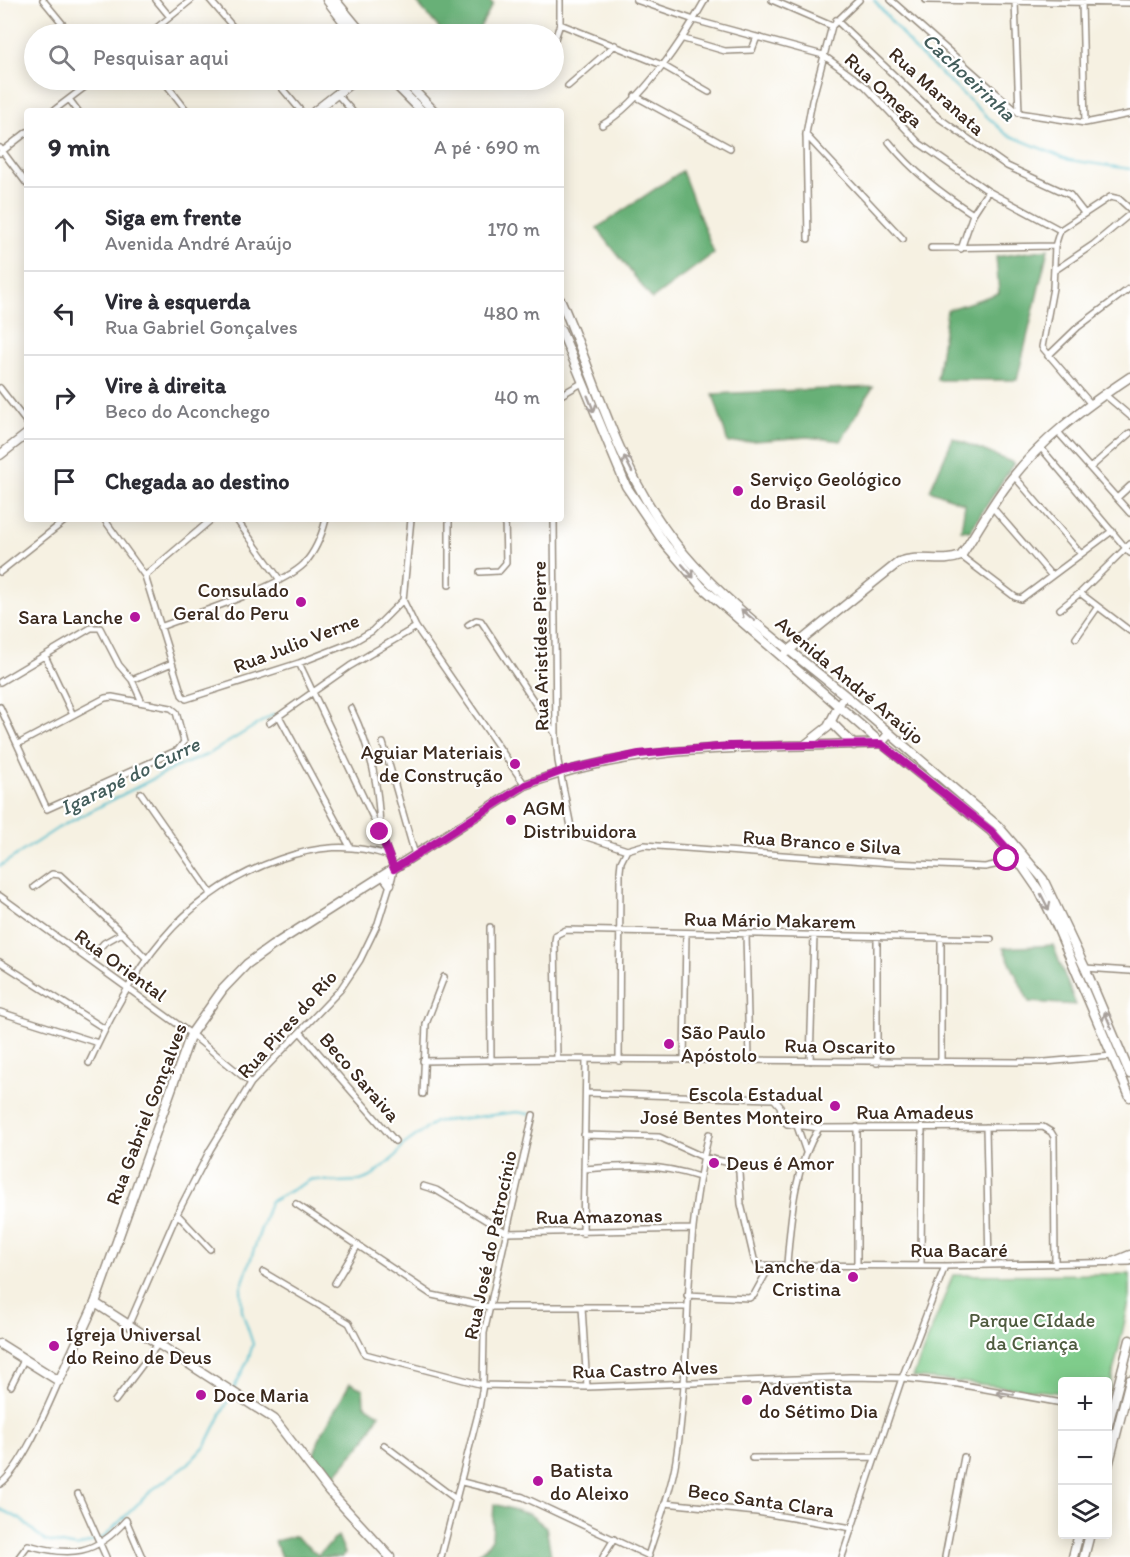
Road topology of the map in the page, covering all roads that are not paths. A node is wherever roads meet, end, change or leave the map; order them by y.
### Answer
1 (43, 0) edge
2 (156, 0) edge
3 (191, 0) edge
4 (210, 0) edge
5 (327, 0) edge
6 (335, 0) edge
7 (560, 0) edge
8 (636, 0) edge
9 (705, 0) edge
10 (772, 0) edge
11 (859, 0) edge
12 (891, 0) edge
13 (927, 0) edge
14 (785, 2) edge
15 (1015, 2) edge
16 (1082, 2) edge
17 (1130, 3) edge
18 (170, 17) junction
19 (694, 20) junction
20 (834, 23) junction
21 (63, 24) edge
22 (161, 24) edge
23 (230, 24) edge
24 (345, 24) edge
25 (355, 24) edge
26 (560, 24) edge
27 (564, 26) edge
28 (757, 37) junction
29 (684, 39) junction
30 (615, 45) junction
31 (823, 55) junction
32 (662, 65) junction
33 (568, 86) dead end
34 (81, 90) edge
35 (171, 90) edge
36 (283, 90) edge
37 (342, 90) edge
38 (401, 90) edge
39 (414, 90) edge
40 (710, 92) dead end
41 (337, 94) junction
42 (635, 96) junction
43 (69, 99) junction
44 (57, 108) edge
45 (76, 108) edge
46 (185, 108) edge
47 (298, 108) edge
48 (319, 108) edge
49 (349, 108) edge
50 (419, 108) edge
51 (431, 108) edge
52 (1019, 113) junction
53 (1130, 114) edge
54 (1085, 123) junction
55 (602, 125) dead end
56 (24, 134) edge
57 (806, 134) junction
58 (889, 142) dead end
59 (730, 148) dead end
60 (1, 151) edge
61 (24, 180) edge
62 (988, 190) junction
63 (1130, 209) edge
64 (1084, 213) junction
65 (973, 214) junction
66 (1130, 214) edge
67 (1060, 230) junction
68 (808, 239) dead end
69 (903, 239) dead end
70 (1054, 246) junction
71 (931, 248) dead end
72 (961, 249) junction
73 (1054, 271) junction
74 (1130, 288) edge
75 (564, 308) edge
76 (564, 337) edge
77 (1048, 356) junction
78 (1130, 377) edge
79 (582, 382) junction
80 (0, 388) edge
81 (564, 393) edge
82 (1104, 394) junction
83 (1090, 404) junction
84 (1130, 416) edge
85 (24, 419) edge
86 (1056, 431) junction
87 (1130, 433) edge
88 (24, 436) edge
89 (1041, 448) junction
90 (0, 455) edge
91 (1090, 468) junction
92 (1014, 476) junction
93 (1130, 486) edge
94 (1117, 498) junction
95 (993, 508) junction
96 (1130, 513) edge
97 (63, 522) edge
98 (106, 522) edge
99 (208, 522) edge
100 (238, 522) edge
101 (325, 522) edge
102 (411, 522) edge
103 (449, 522) edge
104 (505, 522) edge
105 (554, 522) edge
106 (1112, 531) junction
107 (1129, 549) edge
108 (1081, 554) junction
109 (962, 556) junction
110 (0, 572) edge
111 (480, 572) dead end
112 (1051, 575) junction
113 (145, 576) junction
114 (280, 580) junction
115 (449, 585) dead end
116 (1080, 593) junction
117 (403, 600) junction
118 (1097, 608) junction
119 (1060, 609) dead end
120 (468, 625) dead end
121 (160, 627) junction
122 (416, 627) junction
123 (1130, 631) edge
124 (1076, 638) dead end
125 (786, 653) junction
126 (45, 656) junction
127 (172, 663) junction
128 (299, 663) junction
129 (132, 680) junction
130 (0, 682) edge
131 (314, 692) junction
132 (845, 696) junction
133 (142, 702) junction
134 (839, 705) junction
135 (0, 707) edge
136 (351, 708) dead end
137 (73, 715) junction
138 (279, 716) junction
139 (831, 722) junction
140 (269, 723) dead end
141 (889, 734) junction
142 (556, 737) junction
143 (383, 743) dead end
144 (18, 744) junction
145 (881, 744) junction
146 (805, 745) junction
147 (854, 745) junction
148 (562, 771) junction
149 (525, 785) junction
150 (141, 793) dead end
151 (380, 832) junction
152 (349, 845) junction
153 (627, 850) junction
154 (1012, 854) junction
155 (387, 855) junction
156 (415, 855) junction
157 (394, 869) junction
158 (384, 876) junction
159 (390, 884) junction
160 (34, 886) dead end
161 (210, 892) junction
162 (0, 896) edge
163 (490, 927) dead end
164 (620, 931) junction
165 (122, 933) junction
166 (686, 934) junction
167 (746, 934) junction
168 (814, 935) junction
169 (877, 936) junction
170 (941, 938) junction
171 (991, 939) dead end
172 (147, 959) junction
173 (89, 960) junction
174 (0, 962) edge
175 (1085, 968) junction
176 (1130, 971) edge
177 (444, 977) dead end
178 (127, 990) junction
179 (0, 1012) edge
180 (105, 1029) junction
181 (301, 1033) junction
182 (191, 1034) junction
183 (98, 1043) junction
184 (1112, 1056) junction
185 (557, 1059) junction
186 (586, 1060) junction
187 (684, 1060) junction
188 (749, 1060) junction
189 (810, 1060) junction
190 (423, 1061) junction
191 (491, 1061) junction
192 (619, 1061) junction
193 (941, 1062) junction
194 (89, 1063) dead end
195 (877, 1063) junction
196 (1130, 1074) edge
197 (251, 1083) junction
198 (586, 1093) junction
199 (423, 1094) dead end
200 (1130, 1097) edge
201 (532, 1115) dead end
202 (797, 1126) junction
203 (922, 1126) junction
204 (857, 1127) junction
205 (986, 1127) junction
206 (819, 1128) junction
207 (709, 1134) dead end
208 (584, 1135) junction
209 (395, 1141) dead end
210 (806, 1152) junction
211 (703, 1157) junction
212 (584, 1169) junction
213 (699, 1178) junction
214 (423, 1186) dead end
215 (296, 1204) dead end
216 (177, 1214) junction
217 (691, 1228) junction
218 (507, 1233) junction
219 (583, 1233) junction
220 (358, 1245) junction
221 (210, 1249) dead end
222 (1130, 1255) edge
223 (1113, 1262) junction
224 (1130, 1262) edge
225 (787, 1264) junction
226 (857, 1264) junction
227 (989, 1264) junction
228 (921, 1265) junction
229 (1054, 1265) junction
230 (770, 1266) junction
231 (945, 1266) junction
232 (263, 1272) dead end
233 (335, 1282) dead end
234 (687, 1295) junction
235 (95, 1303) junction
236 (489, 1307) junction
237 (582, 1307) junction
238 (687, 1307) junction
239 (129, 1324) junction
240 (1130, 1340) edge
241 (0, 1344) edge
242 (158, 1344) junction
243 (24, 1360) junction
244 (902, 1378) junction
245 (1130, 1380) edge
246 (59, 1381) junction
247 (685, 1383) junction
248 (483, 1385) junction
249 (11, 1386) dead end
250 (587, 1387) junction
251 (116, 1401) dead end
252 (1058, 1402) edge
253 (1112, 1402) edge
254 (384, 1445) dead end
255 (1112, 1447) edge
256 (874, 1457) junction
257 (964, 1457) dead end
258 (752, 1458) dead end
259 (462, 1482) junction
260 (0, 1484) edge
261 (78, 1494) dead end
262 (457, 1500) junction
263 (665, 1503) junction
264 (852, 1528) junction
265 (614, 1539) junction
266 (1078, 1539) edge
267 (1089, 1539) edge
268 (100, 1545) junction
269 (77, 1556) edge
270 (650, 1556) edge
271 (19, 1557) edge
272 (106, 1557) edge
273 (142, 1557) edge
274 (390, 1557) edge
275 (441, 1557) edge
276 (603, 1557) edge
277 (842, 1557) edge
278 (945, 1557) edge
279 (1074, 1557) edge
280 (1084, 1557) edge

1 - 21 street
2 - 18 street
3 - 18 street
4 - 23 street
5 - 24 main road
6 - 25 main road
7 - 26 street
8 - 19 street, Rua Omega
9 - 19 street
10 - 14 street, Rua Maranata
11 - 20 street
12 - 52 street
13 - 15 street
14 - 20 street, Rua Maranata
15 - 16 street
15 - 52 street
16 - 17 street
16 - 54 street
18 - 22 street
19 - 28 street, Rua Omega
19 - 29 street
20 - 31 street
20 - 64 street, Rua Maranata
27 - 30 street
28 - 29 street
28 - 31 street, Rua Omega
29 - 32 street
30 - 32 street
30 - 33 street
31 - 57 street
31 - 62 street, Rua Omega
32 - 40 street
32 - 42 street
34 - 43 street
35 - 46 street
36 - 47 street
37 - 41 main road
38 - 50 main road
39 - 51 main road
41 - 48 main road
41 - 49 street
42 - 55 street
42 - 59 street
43 - 44 street
43 - 45 street
52 - 54 street
53 - 54 street
56 - 60 street
57 - 68 street
57 - 69 street
58 - 65 street
60 - 61 street
62 - 65 street
62 - 67 street, Rua Omega
63 - 64 street
64 - 67 street
65 - 72 street
66 - 73 street
67 - 70 street
70 - 72 street
70 - 73 street
71 - 72 street
73 - 77 street
74 - 77 street
125 -> 75 main road, Avenida André Araújo
76 - 79 main road, Avenida André Araújo
77 - 83 street
78 - 82 main road
79 - 81 street
79 -> 125 main road, Avenida André Araújo
80 - 85 street
82 - 83 main road
82 - 84 street
83 - 86 main road
86 - 89 main road
86 - 91 street
87 - 91 street
88 - 90 main road
89 - 92 main road
89 - 106 street
91 - 94 street
92 - 95 main road
92 - 108 street
93 - 94 street
94 - 96 street
95 - 109 main road
95 - 112 street
97 - 110 street
98 - 113 street
99 - 113 street
100 - 114 street
101 - 114 street
102 - 117 street
103 - 115 street
104 - 111 street
105 - 142 street, Rua Aristídes Pierre
106 - 107 street
106 - 108 street
107 - 116 street
108 - 112 street
109 - 112 street
109 - 125 main road
113 - 121 street
114 - 121 street
116 - 118 street
116 - 119 street
117 - 122 street
117 - 128 street, Rua Julio Verne
118 - 123 street
118 - 124 street
120 - 142 street
121 - 127 street
122 - 131 street
122 - 149 street
125 - 132 main road, Avenida André Araújo
125 - 134 main road, Avenida André Araújo
126 - 129 street
126 - 130 street
126 - 137 street
127 - 128 street, Rua Julio Verne
127 - 129 street
128 - 131 street
129 - 133 street
131 - 138 street
131 - 151 street
132 - 134 main road
132 - 141 main road, Avenida André Araújo
133 - 137 street
133 - 144 street
134 - 139 main road
134 - 145 main road, Avenida André Araújo
135 - 144 street
136 - 151 street
137 - 144 street
138 - 140 street
138 - 152 street
139 - 146 main road
139 - 147 main road
141 - 145 main road
141 - 175 main road, Avenida André Araújo
142 - 148 street, Rua Aristídes Pierre
143 - 156 street
145 - 147 main road, Rua Gabriel Gonçalves
145 - 154 main road, Avenida André Araújo
146 - 147 main road, Rua Gabriel Gonçalves
146 - 148 main road, Rua Gabriel Gonçalves
148 - 149 main road, Rua Gabriel Gonçalves
148 - 153 street, Rua Aristídes Pierre
149 - 156 main road, Rua Gabriel Gonçalves
150 - 161 street
151 - 155 street
152 - 155 street
152 - 161 street
153 - 154 street, Rua Branco e Silva
153 - 164 street
154 -> 184 main road, Avenida André Araújo
155 - 157 street
156 - 157 main road, Rua Gabriel Gonçalves
157 - 158 main road, Rua Gabriel Gonçalves
157 - 159 street, Rua Pires do Río
158 - 159 main road
158 - 182 main road, Rua Gabriel Gonçalves
159 - 181 street, Rua Pires do Río
160 - 165 street
161 - 172 street
162 - 173 street, Rua Oriental
163 - 191 street
164 - 166 street, Rua Mário Makarem
164 - 185 street, Rua Mário Makarem
164 - 192 street
165 - 172 street
165 - 173 street
166 - 167 street, Rua Mário Makarem
166 - 187 street
167 - 168 street, Rua Mário Makarem
167 - 188 street
168 - 169 street, Rua Mário Makarem
168 - 189 street
169 - 170 street, Rua Mário Makarem
169 - 195 street
170 - 171 street, Rua Mário Makarem
170 - 193 street
172 - 178 street
173 - 178 street, Rua Oriental
174 - 180 street
175 - 176 street
196 -> 175 main road, Avenida André Araújo
177 - 190 street
178 - 180 street
178 - 182 street, Rua Oriental
179 - 183 street
180 - 183 street
181 - 197 street, Rua Pires do Río
181 - 209 street, Beco Saraiva
182 - 197 street, Rua Oriental
182 - 235 main road, Rua Gabriel Gonçalves
183 - 194 street
184 - 193 street, Rua Oscarito
184 - 200 main road, Avenida André Araújo
185 - 186 street, Rua Oscarito
185 - 191 street, Rua Oscarito
186 - 192 street, Rua Oscarito
186 - 198 street
187 - 188 street, Rua Oscarito
187 - 192 street, Rua Oscarito
188 - 189 street, Rua Oscarito
189 - 195 street, Rua Oscarito
190 - 191 street, Rua Oscarito
190 - 199 street
193 - 195 street, Rua Oscarito
197 - 216 street, Rua Pires do Río
198 - 202 street, Rua Amadeus
198 - 208 street
201 - 218 street, Rua José do Patrocínio
202 - 206 street, Rua Amadeus
202 - 210 street
203 - 204 street, Rua Amadeus
203 - 205 street, Rua Amadeus
203 - 228 street
204 - 206 street, Rua Amadeus
204 - 226 street
205 - 227 street
205 - 229 street, Rua Amadeus
206 - 210 street
207 - 211 street
208 - 211 street
208 - 212 street
210 - 225 street
211 - 213 street
211 - 230 street
212 - 213 street
212 - 219 street
213 - 217 street
214 - 218 street
215 - 220 street
216 - 221 street
216 - 239 street, Rua Pires do Río
217 - 219 street, Rua Amazonas
217 - 234 street
218 - 219 street, Rua Amazonas
218 - 236 street, Rua José do Patrocínio
220 - 233 street
220 - 236 street
222 - 223 main road
223 - 224 street, Rua Bacaré
223 - 229 street, Rua Bacaré
225 - 226 street, Rua Bacaré
225 - 230 street, Rua Bacaré
226 - 228 street, Rua Bacaré
227 - 229 street, Rua Bacaré
227 - 231 street, Rua Bacaré
228 - 231 street, Rua Bacaré
230 - 234 street
231 - 244 street
232 - 248 street, Rua Castro Alves
234 - 238 street
235 - 239 main road
235 - 246 main road, Rua Gabriel Gonçalves
236 - 237 street
236 - 248 street, Rua José do Patrocínio
237 - 238 street
237 - 250 street
238 - 247 street
239 - 242 main road
240 - 253 main road
241 - 243 main road
242 - 251 street
242 - 274 main road
243 - 246 main road
243 - 249 street
244 - 247 street, Rua Castro Alves
252 -> 244 street, Rua Castro Alves
244 - 256 street
245 - 255 main road
246 - 260 street, Rua Gabriel Gonçalves
247 - 250 street, Rua Castro Alves
247 - 263 street
248 - 250 street, Rua Castro Alves
248 - 259 street, Rua José do Patrocínio
254 - 262 street
256 - 258 street
256 - 264 street
257 - 278 street
259 - 262 street, Rua José do Patrocínio
259 - 265 street
261 - 268 street
262 - 275 street, Rua José do Patrocínio
263 - 264 street, Beco Santa Clara
263 - 270 street
264 - 277 street
265 - 270 street
265 - 276 street
266 - 279 main road
267 - 280 main road
268 - 269 street
268 - 272 street
268 - 273 street
269 - 271 street

